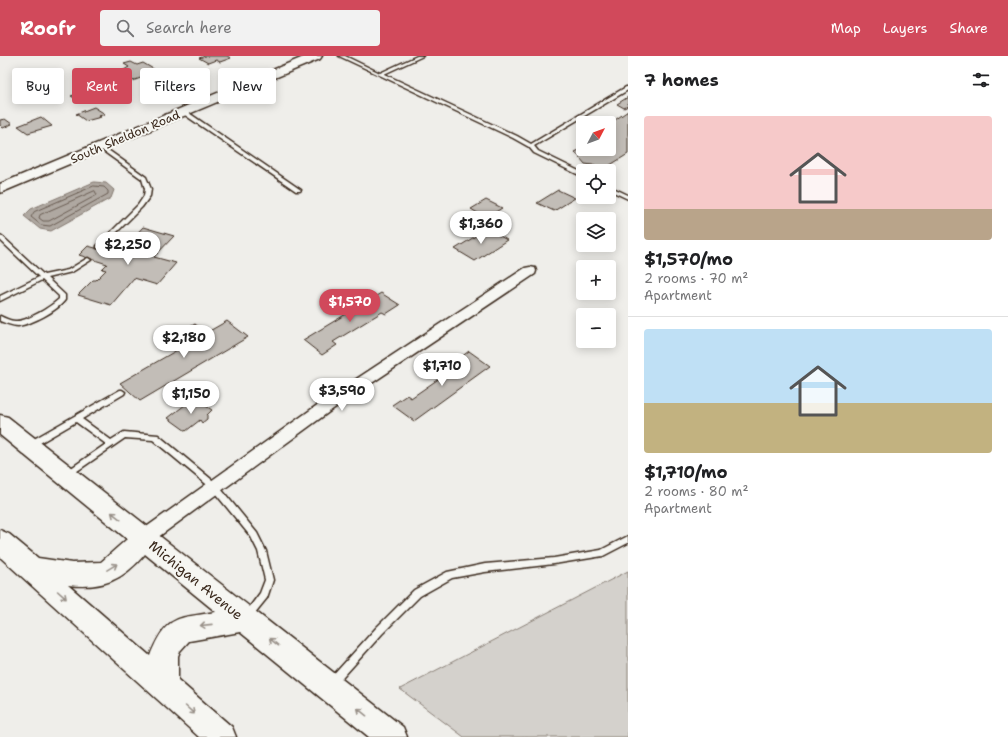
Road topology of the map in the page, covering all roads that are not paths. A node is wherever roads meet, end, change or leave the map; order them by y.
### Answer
1 (316, 56) edge
2 (341, 56) edge
3 (421, 56) edge
4 (381, 74) junction
5 (628, 88) edge
6 (184, 112) junction
7 (531, 146) junction
8 (100, 147) junction
9 (576, 172) edge
10 (0, 189) edge
11 (298, 190) dead end
12 (616, 191) edge
13 (628, 197) edge
14 (0, 237) edge
15 (99, 246) dead end
16 (88, 260) dead end
17 (530, 271) dead end
18 (43, 277) junction
19 (0, 299) edge
20 (0, 318) edge
21 (122, 392) dead end
22 (76, 418) junction
23 (0, 423) edge
24 (111, 444) junction
25 (28, 446) junction
26 (65, 476) junction
27 (214, 486) junction
28 (144, 538) junction
29 (628, 539) edge
30 (0, 541) edge
31 (33, 568) junction
32 (244, 619) junction
33 (329, 686) junction
34 (164, 687) junction
35 (221, 737) edge
36 (392, 737) edge

1 - 6 street, South Sheldon Road
2 - 4 lane
3 - 4 lane
4 - 7 lane
5 - 7 lane
6 - 8 street, South Sheldon Road
6 - 11 lane
7 - 9 lane
8 - 10 street, South Sheldon Road
8 - 15 lane
12 - 13 lane
14 - 18 lane
16 - 18 lane
17 - 27 street
18 - 19 lane
18 - 20 lane
21 - 22 lane
22 - 24 lane
22 - 25 lane
23 - 25 main road, Michigan Avenue
24 - 26 lane
24 - 27 lane
25 - 26 main road, Michigan Avenue
28 -> 26 main road, Michigan Avenue
27 - 28 street
27 - 32 lane
31 -> 28 main road
28 - 32 main road, Michigan Avenue
29 - 33 lane
30 - 31 main road
31 -> 34 main road
33 -> 32 main road, Michigan Avenue
32 -> 34 main road
36 -> 33 main road, Michigan Avenue
34 -> 35 main road

